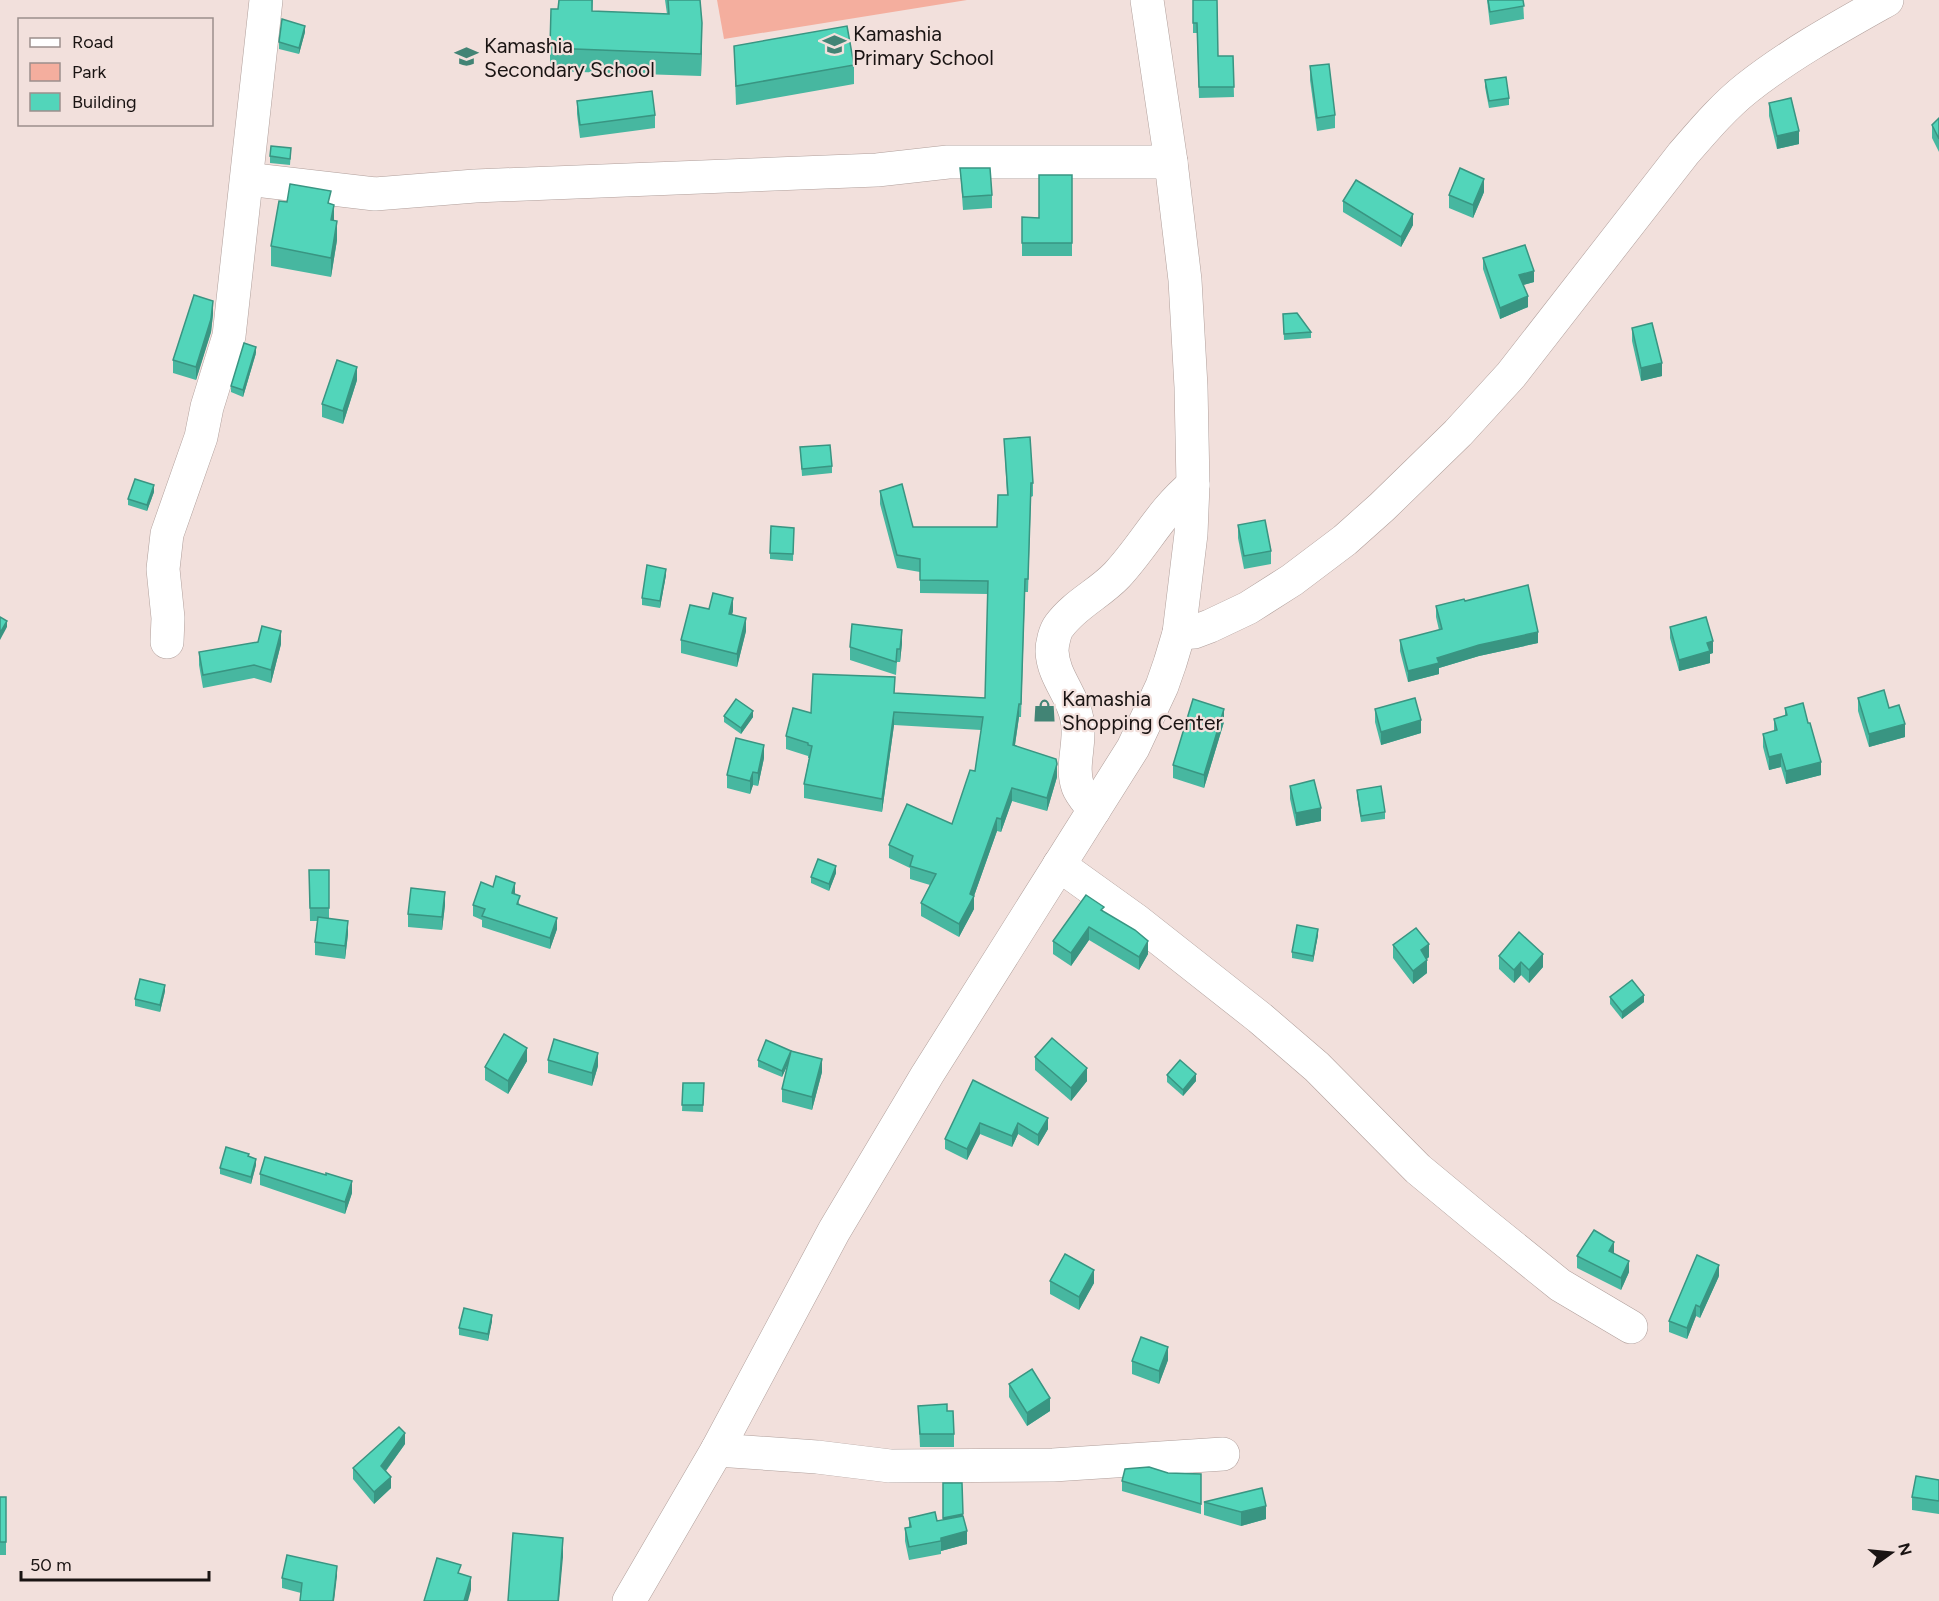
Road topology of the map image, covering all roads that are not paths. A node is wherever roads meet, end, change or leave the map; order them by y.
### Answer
1 (267, 0) edge
2 (1147, 0) edge
3 (1887, 0) edge
4 (1171, 162) junction
5 (247, 179) junction
6 (1193, 485) junction
7 (1179, 633) junction
8 (167, 642) dead end
9 (1094, 810) junction
10 (1059, 865) junction
11 (1631, 1327) dead end
12 (717, 1450) junction
13 (1223, 1454) dead end
14 (629, 1601) edge

1 - 5 street
2 - 4 street
3 - 7 street
4 - 5 street
4 - 6 street
5 - 8 street
6 - 7 street
6 - 9 street
7 - 9 street
9 - 10 street
10 - 11 street
10 - 12 street
12 - 13 street
12 - 14 street

